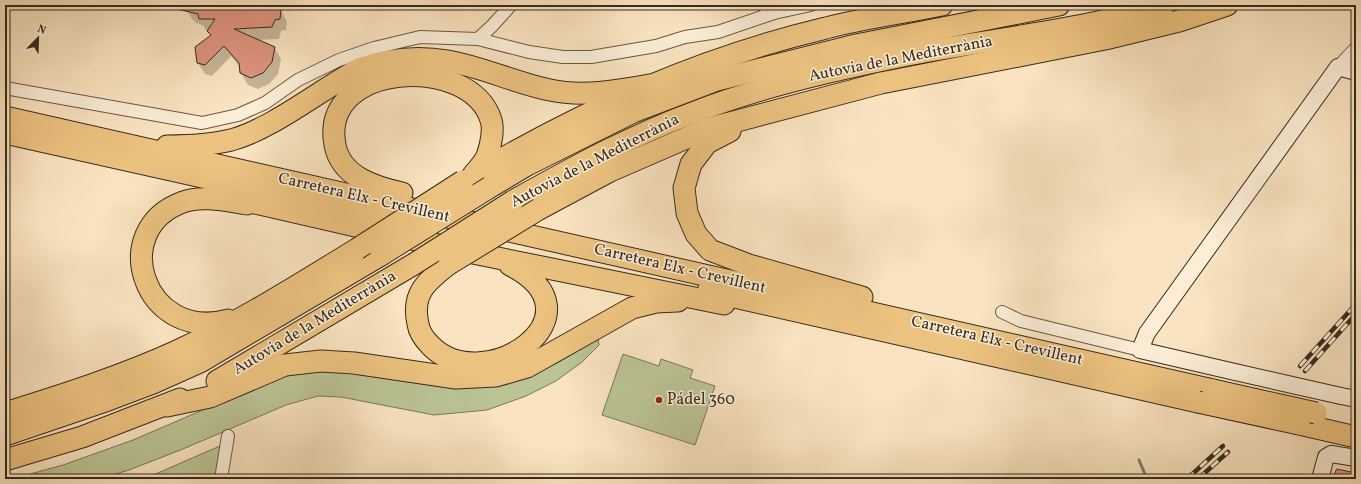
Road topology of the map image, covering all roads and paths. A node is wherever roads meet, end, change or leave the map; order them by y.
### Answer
1 (511, 5) edge
2 (763, 5) edge
3 (811, 5) edge
4 (942, 5) edge
5 (1059, 5) edge
6 (1164, 5) edge
7 (1227, 5) edge
8 (774, 13) junction
9 (478, 39) junction
10 (1356, 48) edge
11 (1338, 67) junction
12 (1356, 72) edge
13 (649, 85) junction
14 (5, 88) edge
15 (758, 114) junction
16 (5, 117) edge
17 (5, 134) edge
18 (104, 138) junction
19 (468, 178) junction
20 (264, 206) junction
21 (473, 253) junction
22 (862, 297) junction
23 (740, 307) junction
24 (1002, 312) dead end
25 (250, 314) junction
26 (961, 349) junction
27 (1140, 350) junction
28 (1200, 392) junction
29 (1349, 398) edge
30 (167, 406) junction
31 (5, 413) edge
32 (1356, 422) edge
33 (5, 435) edge
34 (228, 436) dead end
35 (1356, 437) edge
36 (1340, 454) junction
37 (1356, 458) edge
38 (5, 460) edge
39 (221, 479) edge
40 (1320, 479) edge
41 (1324, 479) edge

1 - 9 street
2 - 8 street
3 - 8 street
4 - 13 highway
5 - 33 highway, Autovia de la Mediterrània, bridge
6 - 30 highway, Autovia de la Mediterrània, bridge
7 - 15 highway
8 - 9 street
9 - 14 street
10 - 11 street
11 - 12 street
11 - 27 street
13 - 18 highway
13 - 19 highway
15 - 21 highway, bridge
15 - 22 highway
16 - 18 highway, Carretera Elx - Crevillent
17 - 20 highway
17 - 26 highway, Carretera Elx - Crevillent
18 - 28 highway, Carretera Elx - Crevillent
19 - 22 highway
19 - 25 highway, bridge
20 - 21 highway
20 - 25 highway
21 - 23 highway
22 - 28 highway
23 - 26 highway
23 - 30 highway
24 - 27 street
25 - 31 highway
26 - 28 highway, Carretera Elx - Crevillent
27 - 29 street, bridge
28 - 32 highway, Carretera Elx - Crevillent, bridge
28 - 35 highway, Carretera Elx - Crevillent, bridge
30 - 38 highway, Autovia de la Mediterrània
34 - 39 street
36 - 37 street
36 - 40 street
36 - 41 street

